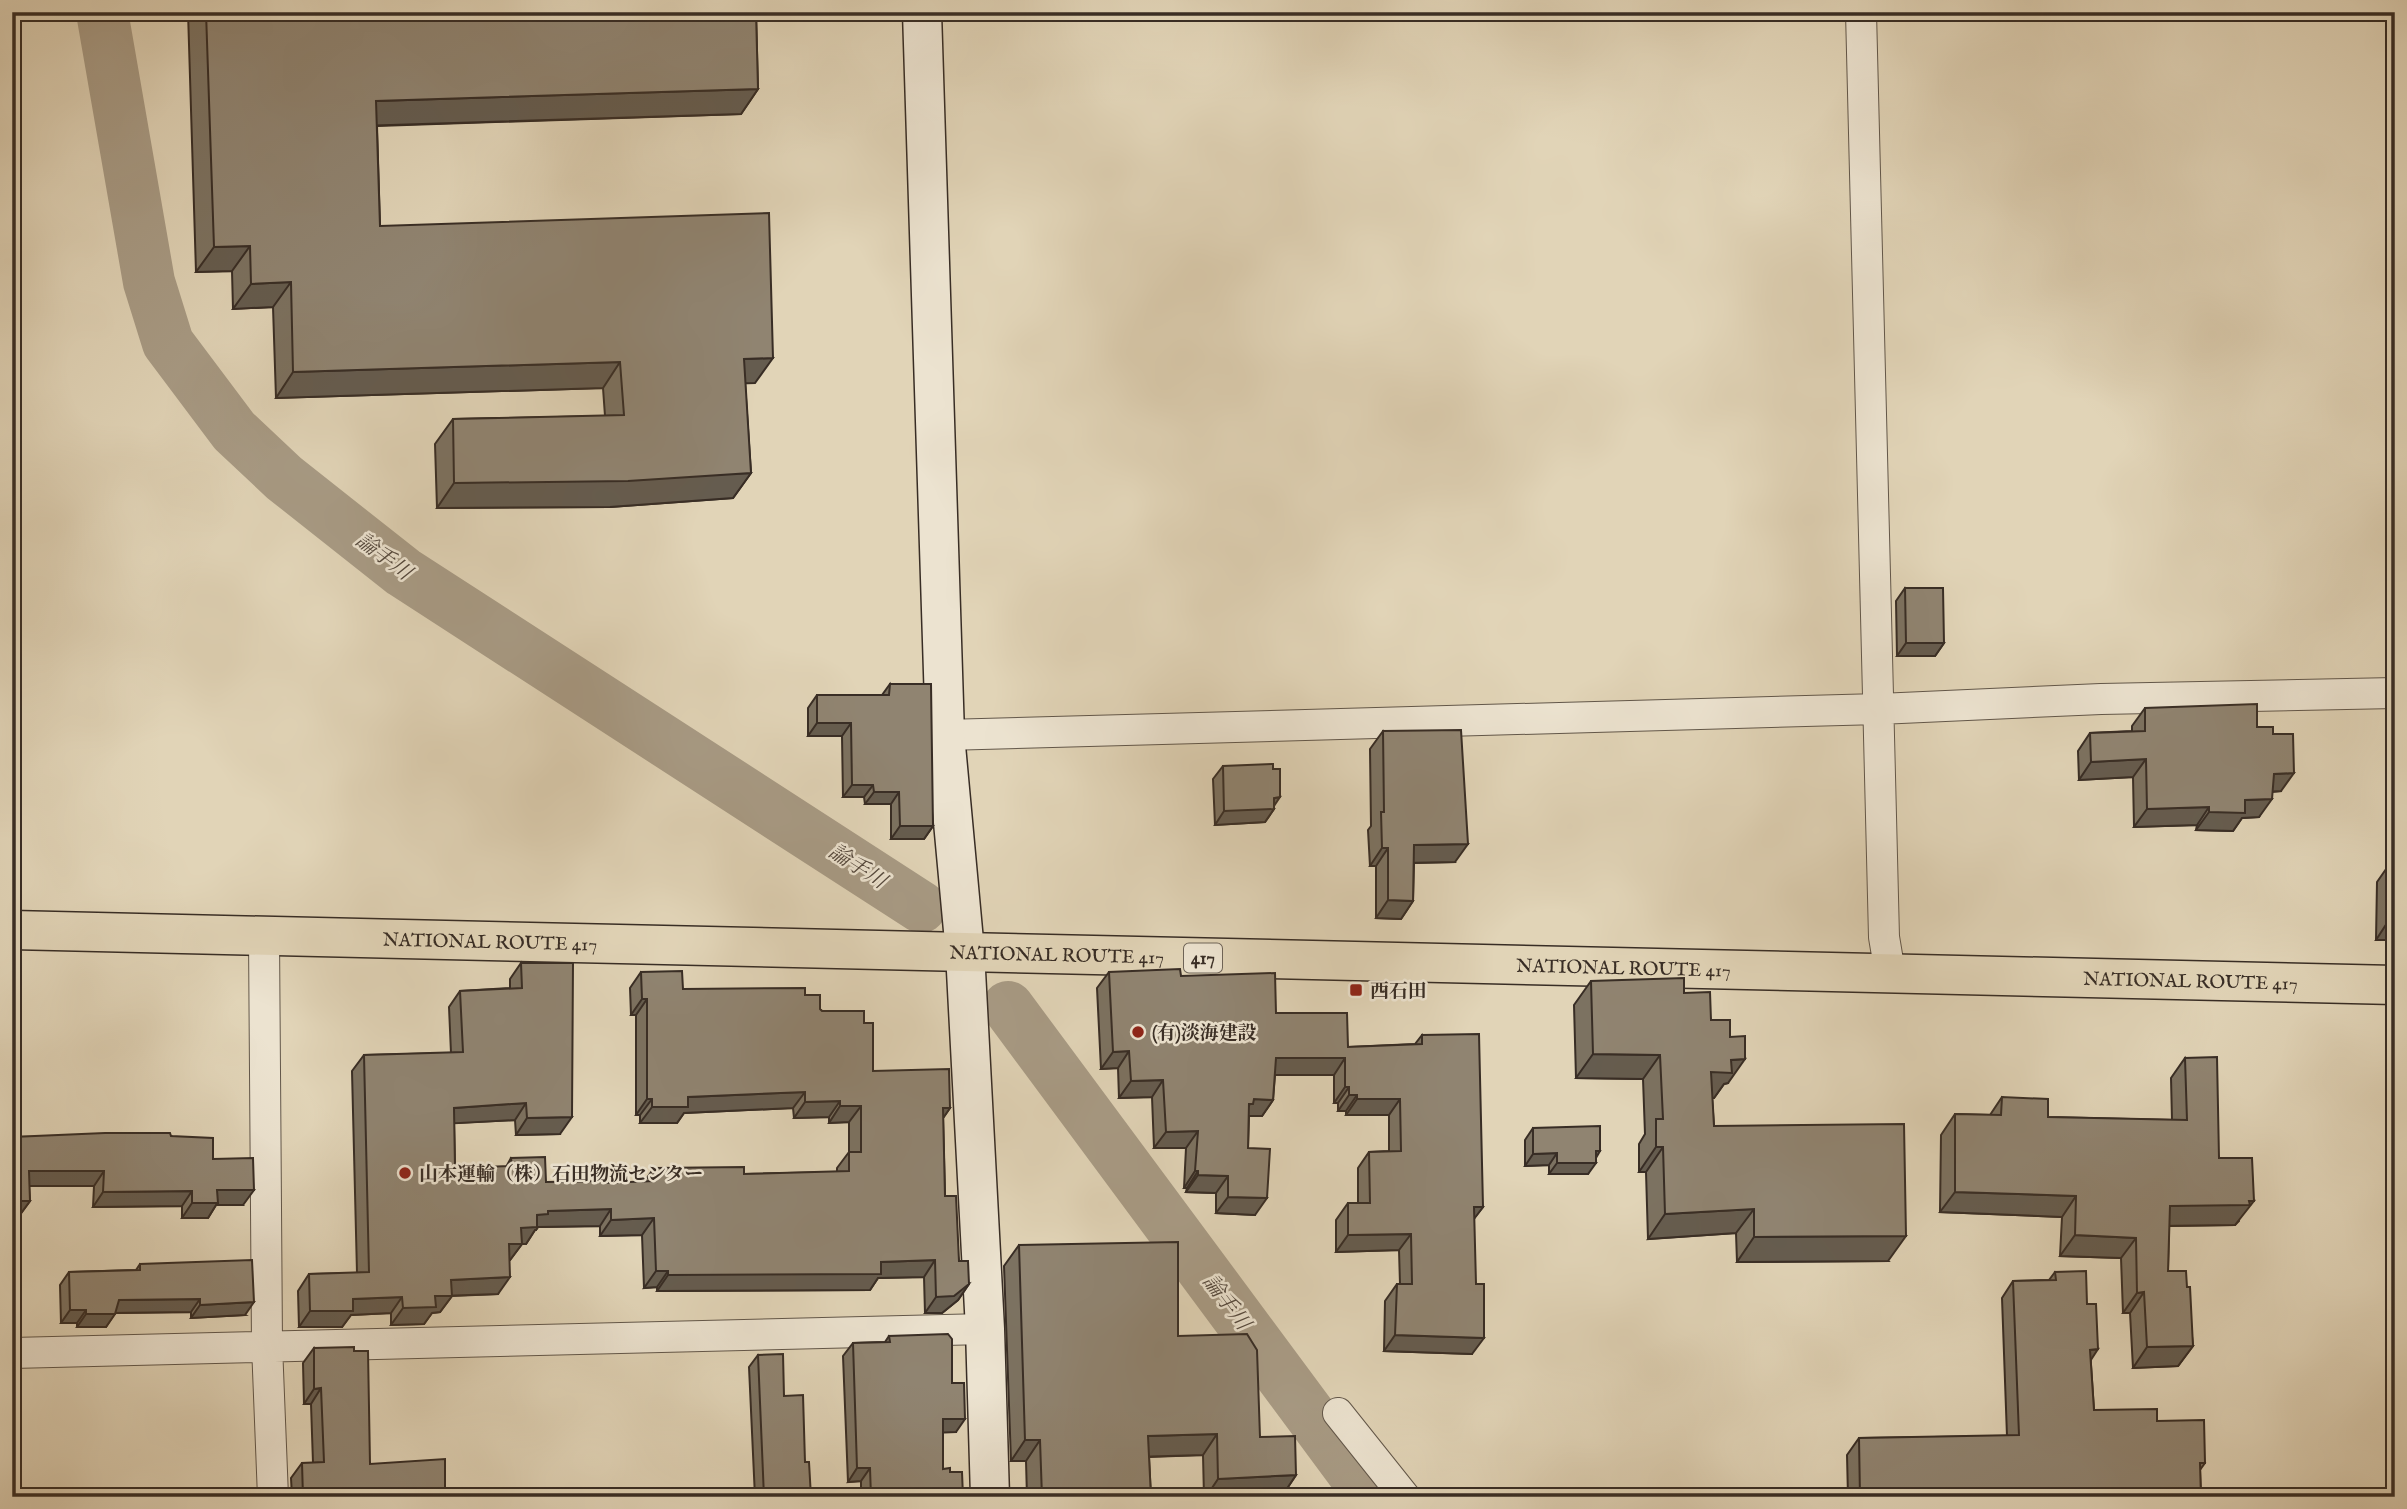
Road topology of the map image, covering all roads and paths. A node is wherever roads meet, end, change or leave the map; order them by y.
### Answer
1 (922, 12) edge
2 (1861, 12) edge
3 (2395, 692) edge
4 (1879, 709) junction
5 (945, 735) junction
6 (12, 930) edge
7 (264, 936) junction
8 (965, 952) junction
9 (1890, 972) junction
10 (2395, 985) edge
11 (985, 1329) junction
12 (267, 1345) junction
13 (12, 1353) edge
14 (1338, 1413) dead end
15 (273, 1497) edge
16 (990, 1497) edge
17 (1405, 1497) edge

1 - 5 street
2 - 4 street
3 - 4 street
4 - 5 street
4 - 9 street
5 - 8 street
6 - 7 highway, NATIONAL ROUTE 417 / 417
7 - 8 highway, NATIONAL ROUTE 417 / 417
7 - 12 street
8 - 9 highway, NATIONAL ROUTE 417 / 417
8 - 11 street
9 - 10 highway, NATIONAL ROUTE 417 / 417
11 - 12 street
11 - 16 street
12 - 13 street
12 - 15 street
14 - 17 street

